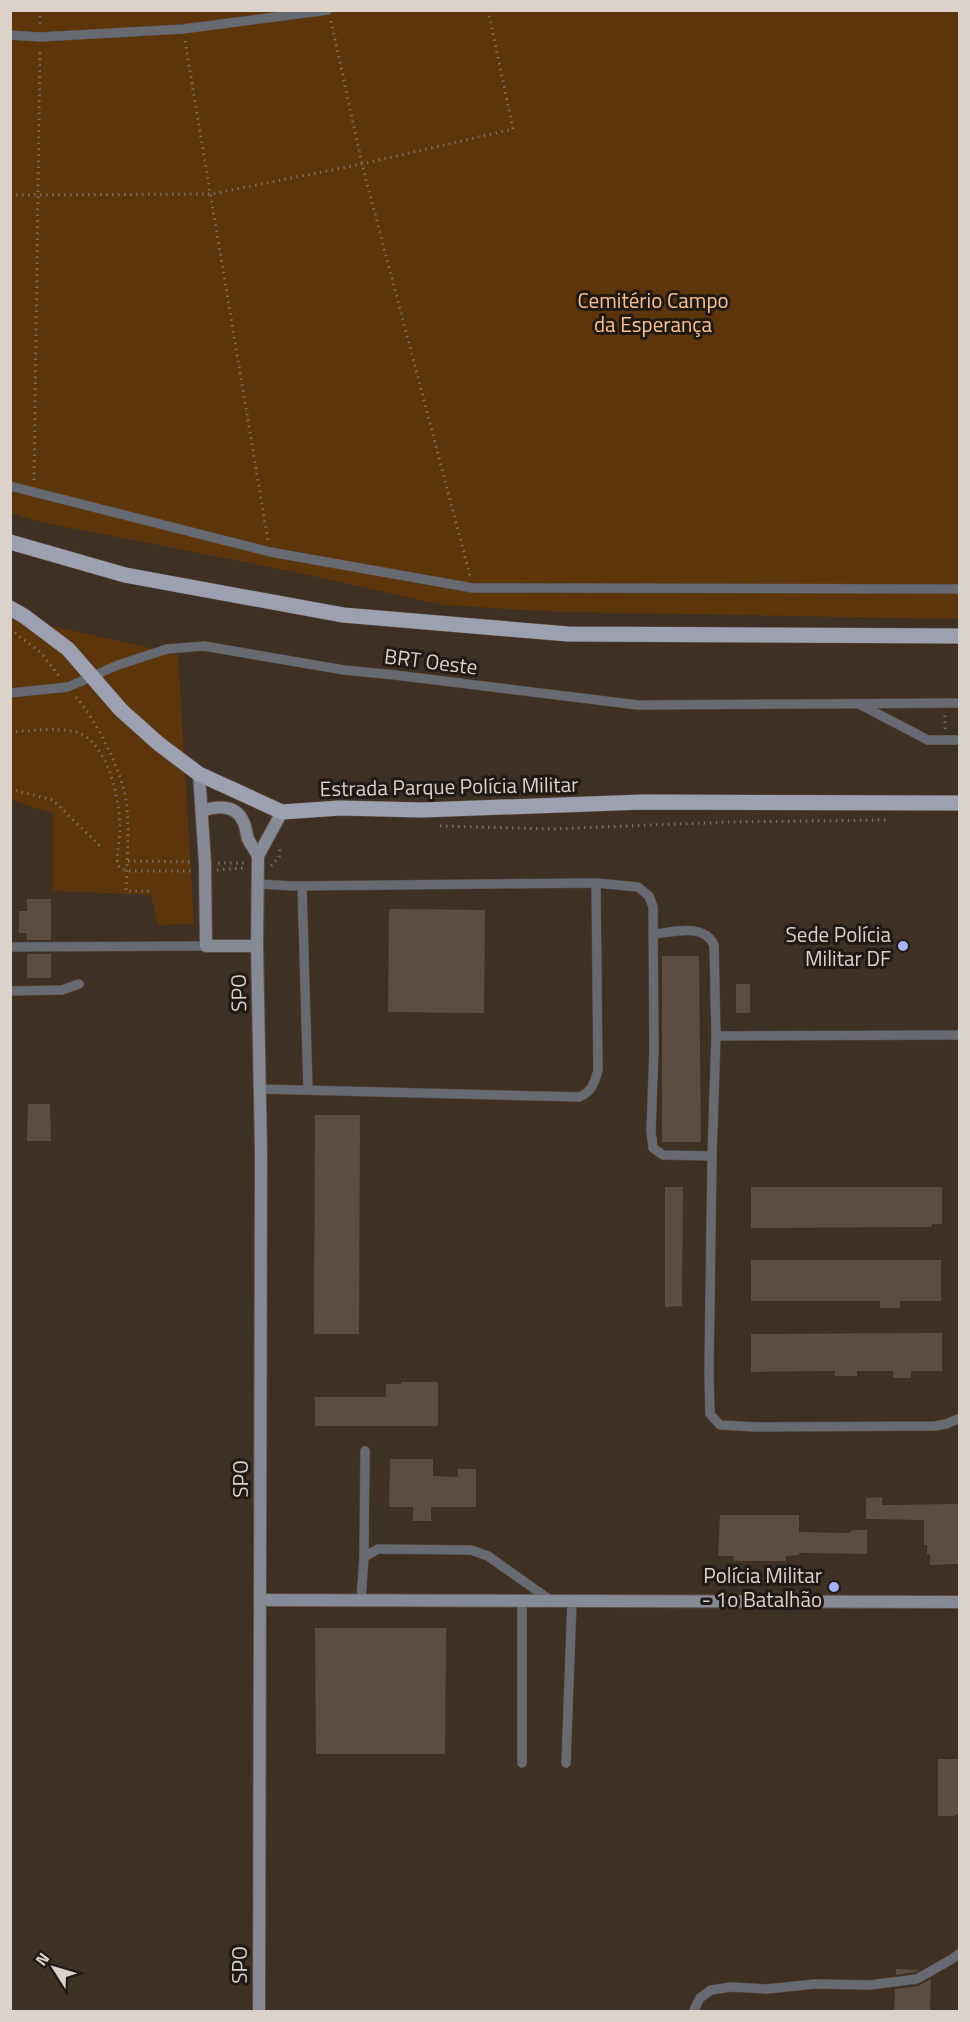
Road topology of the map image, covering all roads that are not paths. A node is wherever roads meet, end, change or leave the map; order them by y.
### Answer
1 (328, 10) edge
2 (10, 34) edge
3 (10, 486) edge
4 (10, 542) edge
5 (960, 589) edge
6 (10, 608) edge
7 (960, 636) edge
8 (92, 677) junction
9 (10, 693) edge
10 (857, 703) junction
11 (960, 703) edge
12 (960, 740) edge
13 (199, 774) junction
14 (960, 803) edge
15 (202, 811) junction
16 (282, 812) junction
17 (258, 862) junction
18 (596, 883) junction
19 (259, 884) junction
20 (303, 886) junction
21 (654, 934) junction
22 (206, 946) junction
23 (257, 946) junction
24 (10, 947) edge
25 (79, 984) dead end
26 (10, 991) edge
27 (960, 1035) edge
28 (716, 1036) junction
29 (260, 1089) junction
30 (308, 1089) junction
31 (712, 1156) junction
32 (959, 1418) edge
33 (365, 1451) dead end
34 (364, 1557) junction
35 (260, 1600) junction
36 (361, 1600) junction
37 (522, 1600) junction
38 (550, 1600) junction
39 (572, 1600) junction
40 (960, 1602) edge
41 (522, 1763) dead end
42 (566, 1763) dead end
43 (960, 1953) edge
44 (259, 2012) edge
45 (693, 2012) edge

1 - 2 lane
3 - 5 lane
4 - 7 main road
6 - 8 main road, Estrada Parque Polícia Militar
8 - 9 lane, BRT Oeste
8 - 10 lane, BRT Oeste
8 - 13 main road, Estrada Parque Polícia Militar
10 - 11 lane, BRT Oeste
10 - 12 lane, BRT Oeste
13 - 15 street
13 - 16 main road, Estrada Parque Polícia Militar
14 - 16 main road, Estrada Parque Polícia Militar
15 - 17 street
15 - 22 street
16 - 17 street
17 - 19 street, SPO
18 - 20 lane
18 - 21 lane
18 - 30 lane
19 - 20 lane
19 - 23 street, SPO
20 - 30 lane
21 - 28 lane
21 - 31 lane
22 - 23 street, SPO
22 - 24 lane
23 - 29 street, SPO
25 - 26 lane
27 - 28 lane
28 - 31 lane
29 - 30 lane
29 - 35 street, SPO
31 - 32 lane
33 - 34 lane
34 - 36 lane
34 - 38 lane
35 - 36 street
35 - 44 street, SPO
36 - 37 street
37 - 38 street
37 - 41 lane
38 - 39 street
39 - 40 street
39 - 42 lane
43 - 45 lane

